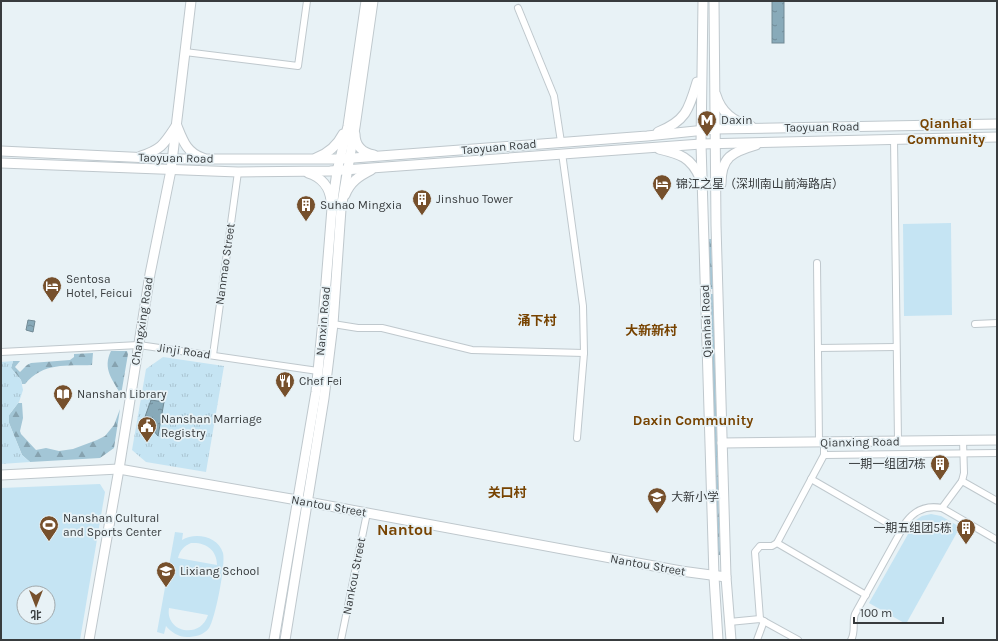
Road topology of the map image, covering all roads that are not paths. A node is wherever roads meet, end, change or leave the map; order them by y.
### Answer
1 (191, 1) edge
2 (307, 1) edge
3 (366, 1) edge
4 (373, 1) edge
5 (703, 1) edge
6 (714, 1) edge
7 (518, 8) dead end
8 (185, 52) junction
9 (701, 74) junction
10 (714, 89) junction
11 (997, 124) edge
12 (176, 125) junction
13 (351, 126) junction
14 (768, 128) junction
15 (715, 129) junction
16 (700, 130) junction
17 (647, 136) junction
18 (997, 137) edge
19 (894, 138) junction
20 (561, 142) junction
21 (770, 142) junction
22 (715, 143) junction
23 (701, 144) junction
24 (651, 147) junction
25 (1, 151) edge
26 (562, 154) junction
27 (381, 156) junction
28 (136, 158) junction
29 (172, 159) junction
30 (344, 159) junction
31 (208, 160) junction
32 (307, 160) junction
33 (1, 163) edge
34 (376, 168) junction
35 (171, 170) junction
36 (347, 170) junction
37 (298, 171) junction
38 (337, 171) junction
39 (238, 172) junction
40 (702, 183) junction
41 (337, 209) junction
42 (716, 225) junction
43 (817, 263) dead end
44 (332, 324) junction
45 (975, 324) dead end
46 (997, 324) edge
47 (139, 345) junction
48 (896, 347) junction
49 (818, 348) junction
50 (1, 352) edge
51 (584, 353) junction
52 (213, 355) junction
53 (318, 371) junction
54 (577, 438) dead end
55 (963, 440) junction
56 (997, 440) edge
57 (898, 441) junction
58 (822, 442) junction
59 (722, 443) junction
60 (964, 453) junction
61 (997, 453) edge
62 (824, 455) junction
63 (119, 469) junction
64 (1, 475) edge
65 (811, 480) junction
66 (962, 481) junction
67 (297, 500) junction
68 (997, 501) edge
69 (307, 502) junction
70 (942, 508) junction
71 (367, 513) junction
72 (901, 531) junction
73 (997, 540) edge
74 (777, 543) junction
75 (714, 576) junction
76 (726, 578) junction
77 (866, 594) junction
78 (762, 620) junction
79 (729, 622) junction
80 (89, 640) edge
81 (274, 640) edge
82 (285, 640) edge
83 (342, 640) edge
84 (718, 640) edge
85 (731, 640) edge
86 (757, 640) edge
87 (798, 640) edge
88 (851, 640) edge

1 - 8 main road, Changxing Road
2 - 8 street
3 - 13 main road, Nanxin Road
4 - 13 main road, Nanxin Road
5 - 9 main road, Qianhai Road
6 - 10 main road, Qianhai Road
7 - 20 street
8 - 12 main road, Changxing Road
9 - 16 main road, Qianhai Road
9 - 17 main road
10 - 14 main road
10 - 15 main road, Qianhai Road
11 - 14 main road, Taoyuan Road
12 - 28 main road
12 - 29 main road, Changxing Road
12 - 31 main road
13 - 27 main road
13 - 30 main road, Nanxin Road
13 - 32 main road
14 - 15 main road, Taoyuan Road
15 - 16 main road, Taoyuan Road
15 - 22 main road, Qianhai Road
16 - 17 main road, Taoyuan Road
16 - 23 main road, Qianhai Road
17 - 20 main road, Taoyuan Road
18 - 19 main road, Taoyuan Road
19 - 21 main road, Taoyuan Road
19 - 48 street
20 - 27 main road, Taoyuan Road
21 - 22 main road, Taoyuan Road
21 - 42 main road
22 - 23 main road, Taoyuan Road
22 - 42 main road, Qianhai Road
23 - 24 main road, Taoyuan Road
23 - 40 main road, Qianhai Road
24 - 26 main road, Taoyuan Road
24 - 40 main road
25 - 28 main road, Taoyuan Road
26 - 34 main road, Taoyuan Road
26 - 51 street
27 - 30 main road, Taoyuan Road
28 - 29 main road, Taoyuan Road
29 - 31 main road, Taoyuan Road
29 - 35 main road, Changxing Road
30 - 32 main road, Taoyuan Road
30 - 36 main road, Nanxin Road
30 - 38 main road, Nanxin Road
31 - 32 main road, Taoyuan Road
33 - 35 main road, Taoyuan Road
34 - 36 main road, Taoyuan Road
34 - 41 main road
35 - 39 main road, Taoyuan Road
35 - 47 main road, Changxing Road
36 - 38 main road, Taoyuan Road
36 - 41 main road, Nanxin Road
37 - 38 main road, Taoyuan Road
37 - 39 main road, Taoyuan Road
37 - 41 main road
38 - 41 main road, Nanxin Road
39 - 52 street, Nanmao Street
40 - 75 main road, Qianhai Road
41 - 44 main road, Nanxin Road
41 - 53 main road, Nanxin Road
42 - 59 main road, Qianhai Road
43 - 49 street
44 - 51 street
44 - 69 main road, Nanxin Road
45 - 46 street
47 - 50 street, Jinji Road
47 - 52 street, Jinji Road
47 - 63 main road, Changxing Road
48 - 49 street
48 - 57 street
49 - 58 street
51 - 54 street
52 - 53 street, Jinji Road
53 - 67 main road, Nanxin Road
55 - 56 main road, Qianxing Road
55 - 57 main road, Qianxing Road
55 - 60 street
57 - 58 main road, Qianxing Road
58 - 59 main road, Qianxing Road
58 - 62 street
59 - 76 main road, Qianhai Road
60 - 61 street
60 - 62 street
60 - 66 street
62 - 65 street
63 - 64 main road, Nantou Street
63 - 67 main road, Nantou Street
63 - 80 main road, Changxing Road
65 - 72 street
65 - 74 street
66 - 68 street
66 - 70 street
67 - 69 main road, Nantou Street
67 - 81 main road, Nanxin Road
69 - 71 main road, Nantou Street
69 - 82 main road, Nanxin Road
70 - 72 street
70 - 73 street
71 - 75 main road, Nantou Street
71 - 83 street, Nankou Street
72 - 77 street
74 - 77 street
74 - 78 street
75 - 76 main road, Nantou Street
75 - 84 main road, Qianhai Road
76 - 79 main road, Qianhai Road
77 - 88 street
78 - 79 street
78 - 86 street
78 - 87 street
79 - 85 main road, Qianhai Road

